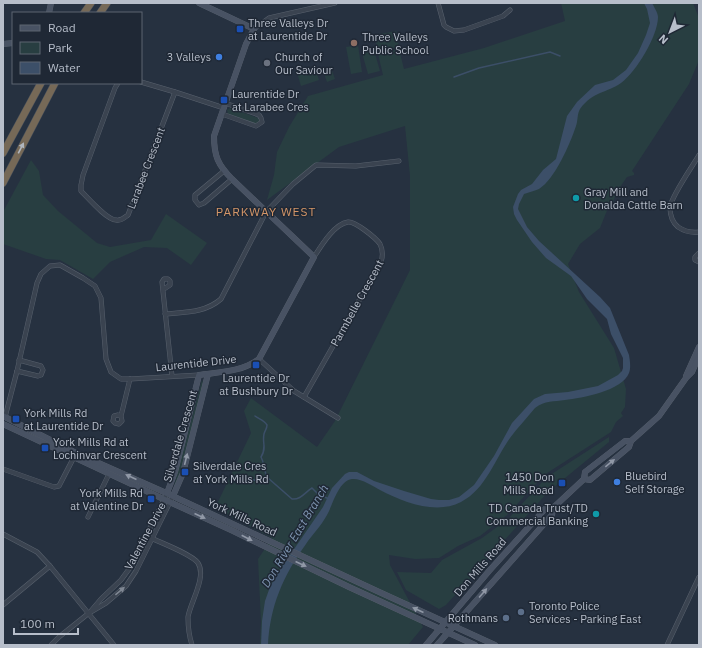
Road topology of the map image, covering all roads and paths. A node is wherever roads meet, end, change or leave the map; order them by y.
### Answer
1 (91, 3) edge
2 (107, 3) edge
3 (199, 3) edge
4 (335, 3) edge
5 (438, 3) edge
6 (320, 5) edge
7 (510, 10) dead end
8 (85, 12) edge
9 (101, 12) edge
10 (254, 29) junction
11 (142, 82) edge
12 (40, 84) edge
13 (54, 84) edge
14 (118, 84) edge
15 (175, 92) junction
16 (223, 108) junction
17 (3, 153) edge
18 (699, 155) edge
19 (399, 161) dead end
20 (224, 171) junction
21 (232, 179) junction
22 (3, 183) edge
23 (266, 212) junction
24 (698, 232) edge
25 (699, 237) edge
26 (699, 253) edge
27 (314, 257) junction
28 (699, 262) edge
29 (164, 289) dead end
30 (164, 314) junction
31 (699, 347) edge
32 (699, 356) edge
33 (259, 359) junction
34 (19, 360) junction
35 (17, 371) junction
36 (208, 374) junction
37 (199, 375) junction
38 (172, 376) junction
39 (686, 378) junction
40 (130, 379) junction
41 (304, 397) junction
42 (4, 416) edge
43 (121, 416) dead end
44 (338, 418) dead end
45 (3, 424) edge
46 (74, 457) junction
47 (3, 469) edge
48 (109, 474) junction
49 (167, 493) junction
50 (173, 496) junction
51 (167, 501) junction
52 (553, 508) junction
53 (88, 517) dead end
54 (528, 527) junction
55 (535, 533) junction
56 (3, 534) edge
57 (146, 536) junction
58 (152, 539) junction
59 (497, 563) junction
60 (50, 566) junction
61 (503, 570) junction
62 (699, 577) edge
63 (3, 605) edge
64 (89, 614) junction
65 (446, 622) junction
66 (454, 626) junction
67 (440, 629) junction
68 (448, 633) junction
69 (51, 645) edge
70 (114, 645) edge
71 (192, 645) edge
72 (426, 645) edge
73 (437, 645) edge
74 (475, 645) edge
75 (495, 645) edge
76 (667, 645) edge

1 - 8 highway
2 - 9 highway
3 - 10 main road
4 - 6 street
5 - 7 street
6 - 10 street
10 - 16 main road
11 - 15 street
12 - 17 highway
22 -> 13 highway
14 - 15 street, Larabee Crescent
15 - 16 street
16 - 16 street
16 - 20 main road
18 - 24 street
19 - 23 street
20 - 21 main road
20 - 21 street
21 - 23 main road
23 - 27 main road
23 - 30 street
24 - 25 street
26 - 28 street
27 - 33 main road
27 - 41 street, Parmbelle Crescent
29 - 30 street
30 - 38 street
31 - 39 main road, Don Mills Road
32 - 39 main road, Don Mills Road
33 - 36 main road, Laurentide Drive
33 - 41 street
34 - 35 street, Laurentide Drive
34 - 35 street
34 - 40 street, Laurentide Drive
35 - 42 street, Laurentide Drive
36 - 37 main road, Laurentide Drive
50 -> 36 main road, Silverdale Crescent
37 - 38 street, Laurentide Drive
37 - 49 main road, Silverdale Crescent
38 - 40 street, Laurentide Drive
39 - 52 main road, Don Mills Road
40 - 43 street
41 - 44 street
49 -> 42 main road, York Mills Road
45 - 46 main road, York Mills Road
46 - 47 street
46 - 48 main road, York Mills Road
48 - 51 main road, York Mills Road
48 - 53 street
49 - 50 main road, York Mills Road
49 - 51 street, Valentine Drive
50 - 51 street, Silverdale Crescent
65 -> 50 main road, York Mills Road
51 - 57 street, Valentine Drive
51 - 58 street, Valentine Drive
51 -> 67 main road, York Mills Road
52 - 54 main road, Don Mills Road
52 - 55 main road, Don Mills Road
54 - 55 main road
54 - 59 main road, Don Mills Road
55 - 61 main road, Don Mills Road
56 - 60 street
57 - 58 street
57 - 64 street, Valentine Drive
64 -> 58 street, Valentine Drive
58 - 71 street
59 - 61 main road
59 - 65 main road, Don Mills Road
60 - 63 street
60 - 64 street
66 -> 61 main road, Don Mills Road
62 - 76 street
64 - 69 street, Valentine Drive
64 - 70 street
65 - 66 main road, York Mills Road
65 - 67 main road, Don Mills Road
66 - 68 main road, Don Mills Road
66 - 75 main road, York Mills Road
67 - 68 main road, York Mills Road
67 - 72 main road, Don Mills Road
68 - 73 main road, Don Mills Road
68 - 74 main road, York Mills Road

